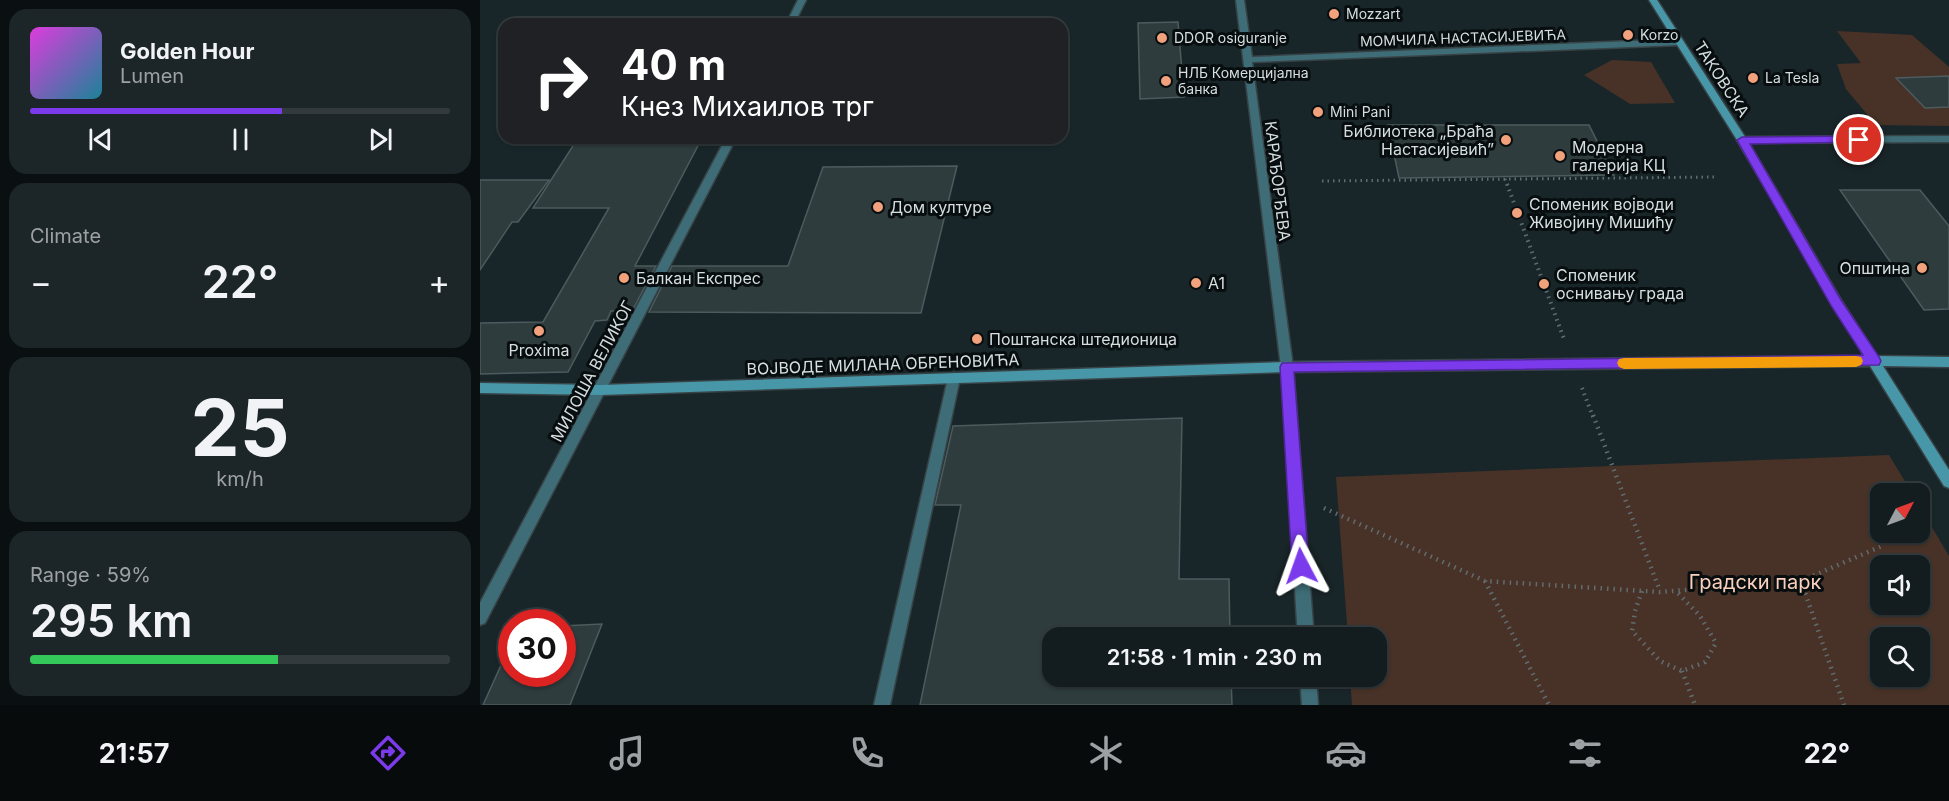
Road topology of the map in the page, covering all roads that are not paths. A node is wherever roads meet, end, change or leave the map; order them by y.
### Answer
1 (802, 0) edge
2 (1240, 0) edge
3 (1653, 0) edge
4 (793, 18) edge
5 (1680, 42) junction
6 (1247, 60) junction
7 (1949, 139) edge
8 (1742, 140) junction
9 (728, 144) edge
10 (1874, 361) junction
11 (1949, 362) edge
12 (1287, 367) junction
13 (954, 378) junction
14 (480, 388) edge
15 (601, 390) junction
16 (1949, 482) edge
17 (480, 618) edge
18 (1305, 627) edge
19 (1309, 687) edge
20 (882, 705) edge
21 (1310, 705) edge

1 - 4 street
2 - 6 street, КАРАЂОРЂЕВА
3 - 5 street, ТАКОВСКА
5 - 6 street, МОМЧИЛА НАСТАСИЈЕВИЋА
5 - 8 street, ТАКОВСКА
6 - 12 street, КАРАЂОРЂЕВА
7 - 8 street
8 - 10 street, ТАКОВСКА
9 - 15 street, МИЛОША ВЕЛИКОГ
10 - 11 street, ВОЈВОДЕ МИЛАНА ОБРЕНОВИЋА
10 - 12 street, ВОЈВОДЕ МИЛАНА ОБРЕНОВИЋА
10 - 16 street, ТАКОВСКА
12 - 13 street, ВОЈВОДЕ МИЛАНА ОБРЕНОВИЋА
12 - 18 street, КАРАЂОРЂЕВА
13 - 15 street, ВОЈВОДЕ МИЛАНА ОБРЕНОВИЋА
13 - 20 street
14 - 15 street, ВОЈВОДЕ МИЛАНА ОБРЕНОВИЋА
15 - 17 street, МИЛОША ВЕЛИКОГ
19 - 21 street

